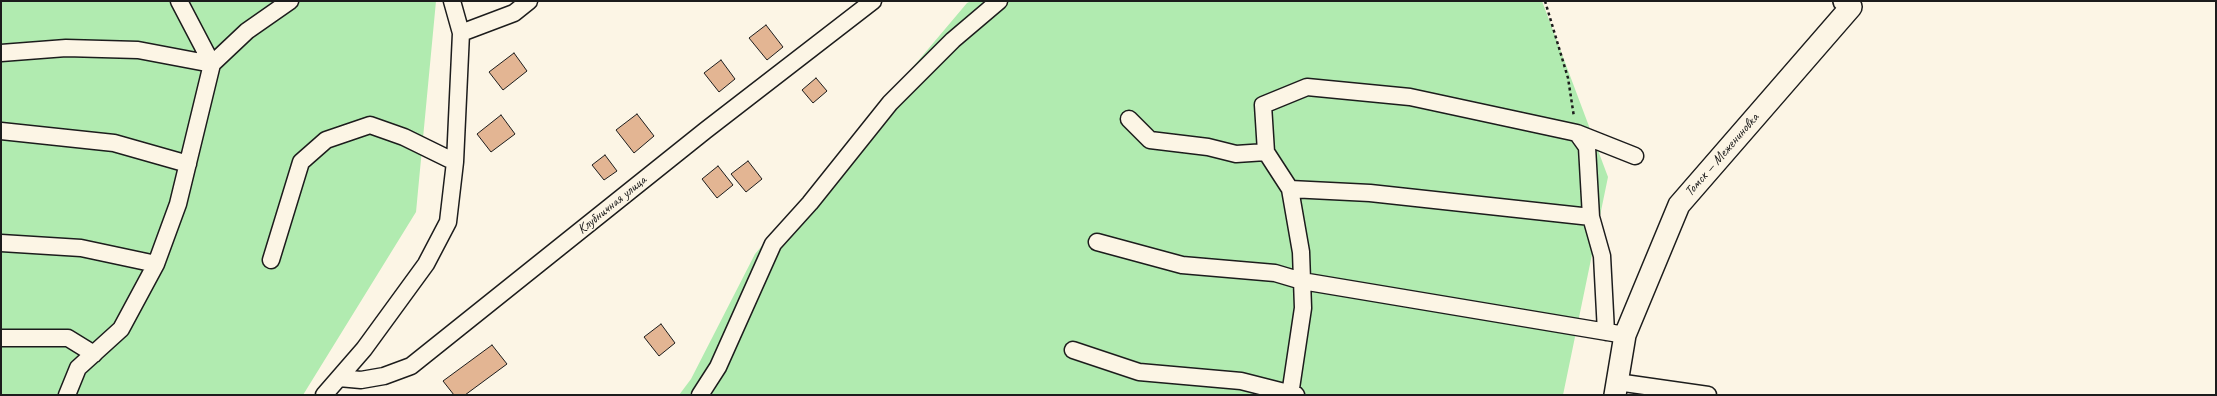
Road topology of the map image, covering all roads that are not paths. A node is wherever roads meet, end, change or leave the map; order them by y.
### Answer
1 (179, 1) edge
2 (290, 1) edge
3 (452, 1) edge
4 (529, 1) edge
5 (873, 1) edge
6 (999, 1) edge
7 (1844, 1) edge
8 (461, 33) junction
9 (1, 53) edge
10 (212, 64) junction
11 (1129, 119) dead end
12 (1, 132) edge
13 (1577, 133) junction
14 (1266, 152) junction
15 (1635, 156) dead end
16 (455, 162) junction
17 (188, 164) junction
18 (1290, 189) junction
19 (1591, 217) junction
20 (1097, 242) dead end
21 (1, 243) edge
22 (271, 260) dead end
23 (156, 264) junction
24 (1302, 282) junction
25 (1615, 333) junction
26 (1, 338) edge
27 (1073, 350) dead end
28 (94, 354) junction
29 (339, 378) junction
30 (1616, 388) edge
31 (67, 395) edge
32 (324, 395) edge
33 (700, 395) edge
34 (1292, 395) edge
35 (1708, 395) edge

1 - 10 street
2 - 10 street
3 - 8 street
4 - 8 street
5 - 29 street, Клубничная улица
6 - 33 street
7 - 25 street, Томск — Межениновка
8 - 16 street
9 - 10 street
10 - 17 street
11 - 14 street
12 - 17 street
13 - 14 street
13 - 15 street
13 - 19 street
14 - 18 street
16 - 22 street
16 - 29 street
17 - 23 street
18 - 19 street
18 - 24 street
19 - 25 street
20 - 24 street
21 - 23 street
23 - 28 street
24 - 25 street
24 - 34 street
25 - 30 street
26 - 28 street
27 - 34 street
28 - 31 street
29 - 32 street
30 - 35 street

